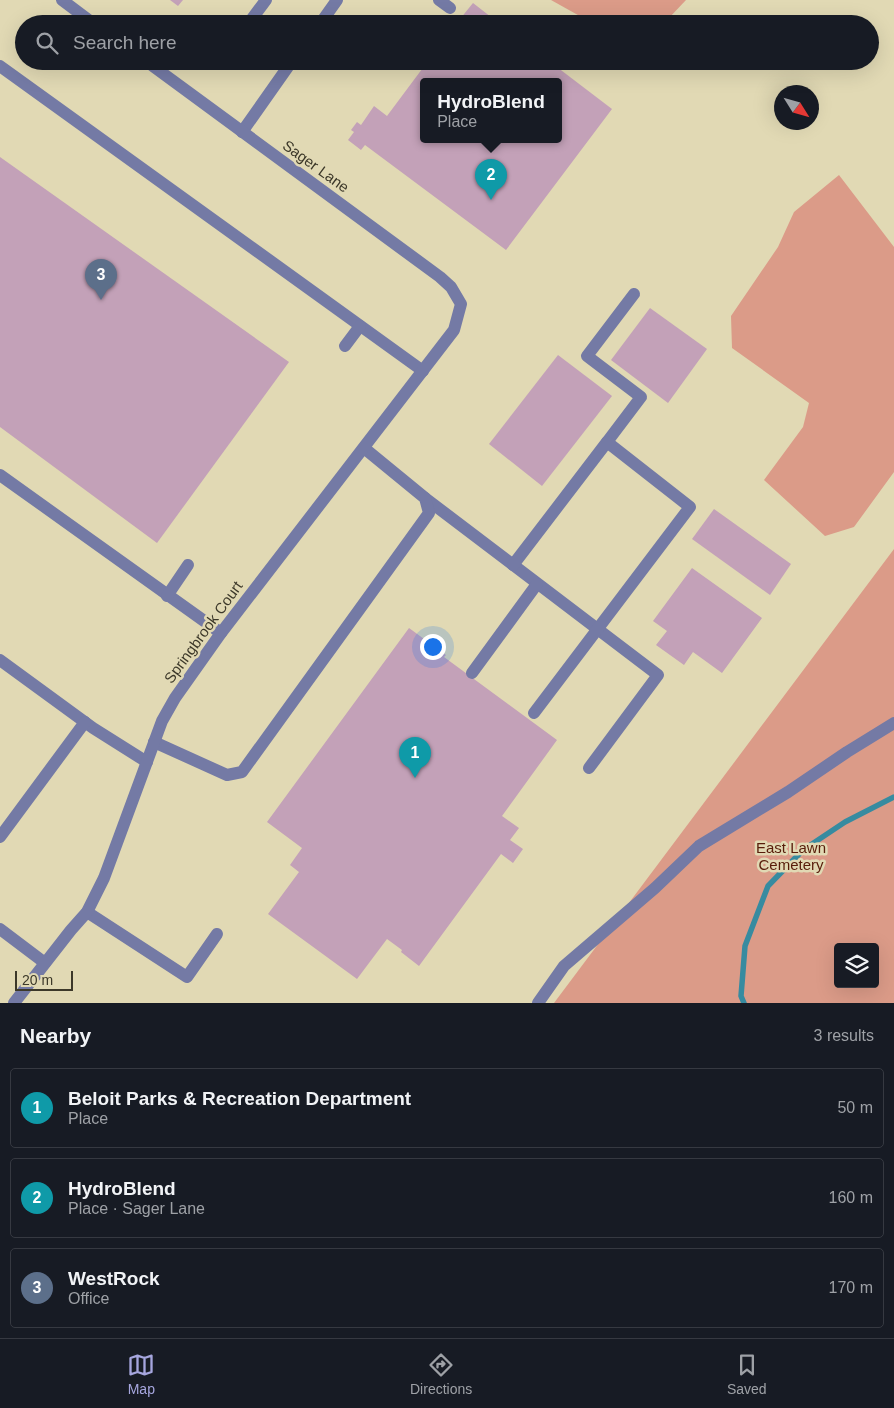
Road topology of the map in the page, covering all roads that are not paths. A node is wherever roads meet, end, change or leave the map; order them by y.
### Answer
1 (62, 0) edge
2 (266, 0) edge
3 (338, 0) edge
4 (439, 0) edge
5 (450, 8) dead end
6 (82, 15) edge
7 (255, 15) edge
8 (327, 15) edge
9 (0, 66) edge
10 (158, 70) edge
11 (282, 70) edge
12 (242, 132) junction
13 (634, 294) dead end
14 (461, 304) joint
15 (360, 326) junction
16 (345, 346) dead end
17 (422, 371) junction
18 (607, 442) junction
19 (364, 448) junction
20 (0, 476) edge
21 (425, 498) junction
22 (188, 565) dead end
23 (513, 565) junction
24 (537, 584) junction
25 (167, 596) junction
26 (598, 630) junction
27 (220, 633) junction
28 (0, 660) edge
29 (472, 673) dead end
30 (534, 713) dead end
31 (85, 722) junction
32 (894, 723) edge
33 (154, 742) junction
34 (147, 762) junction
35 (589, 768) dead end
36 (0, 837) edge
37 (87, 912) junction
38 (0, 929) edge
39 (217, 934) dead end
40 (45, 963) junction
41 (14, 1003) edge
42 (538, 1003) edge

1 - 6 street
2 - 7 street
3 - 8 street
4 - 5 street
9 - 15 street
10 - 12 street, Sager Lane
11 - 12 street
12 - 14 street, Sager Lane
13 - 18 street
14 - 17 street, Springbrook Court
15 - 16 street
15 - 17 street
17 - 19 street, Springbrook Court
18 - 23 street
18 - 26 street
19 - 21 street
19 - 27 street, Springbrook Court
20 - 25 street
21 - 23 street
21 - 33 street
22 - 25 street
23 - 24 street
24 - 26 street
24 - 29 street
25 - 27 street
26 - 30 street
26 - 35 street
27 - 33 street, Springbrook Court
28 - 31 street
31 - 34 street
31 - 36 street
32 - 42 street
33 - 34 street, Springbrook Court
34 - 37 street, Springbrook Court
37 - 39 street
37 - 40 street, Springbrook Court
38 - 40 street
40 - 41 street, Springbrook Court

